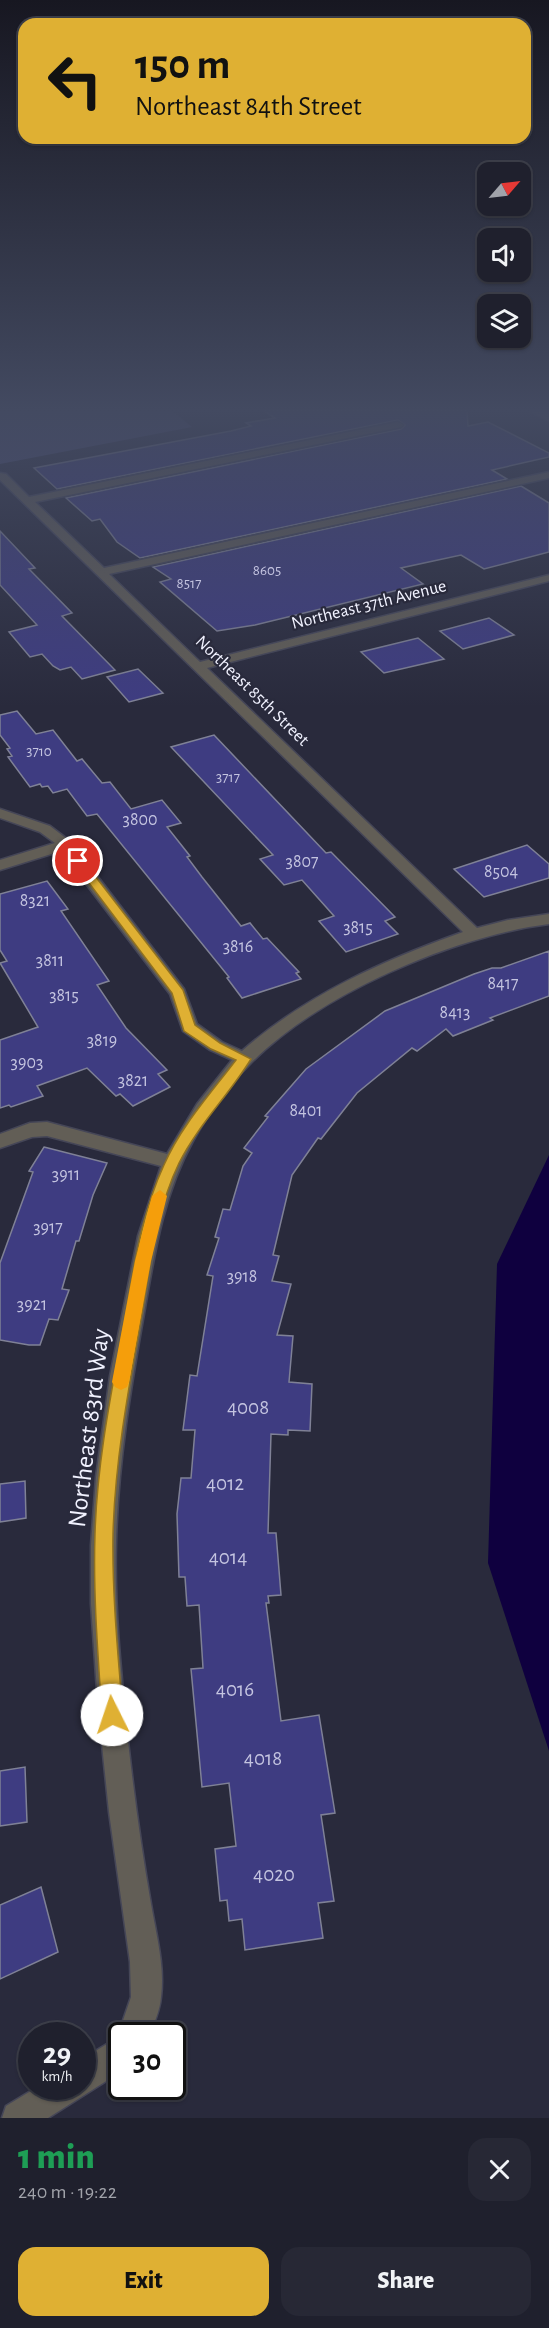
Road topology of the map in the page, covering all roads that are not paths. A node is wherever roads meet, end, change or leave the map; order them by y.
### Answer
1 (37, 510) edge
2 (388, 510) edge
3 (102, 572) junction
4 (549, 578) edge
5 (198, 666) junction
6 (0, 813) edge
7 (66, 845) junction
8 (0, 865) edge
9 (549, 919) edge
10 (475, 935) junction
11 (245, 1059) junction
12 (0, 1141) edge
13 (172, 1162) junction
14 (137, 2022) edge
15 (108, 2056) edge
16 (96, 2066) edge
17 (47, 2100) edge
18 (18, 2118) edge

1 - 3 street, Northeast 85th Street
2 - 3 street
3 - 5 street, Northeast 85th Street
4 - 5 street, Northeast 37th Avenue
5 - 10 street, Northeast 85th Street
6 - 7 street
7 - 8 street
7 - 11 street
9 - 10 street, Northeast 83rd Way
10 - 11 street, Northeast 83rd Way
11 - 13 street, Northeast 83rd Way
12 - 13 street
13 - 14 street, Northeast 83rd Way
15 - 16 street
17 - 18 street

